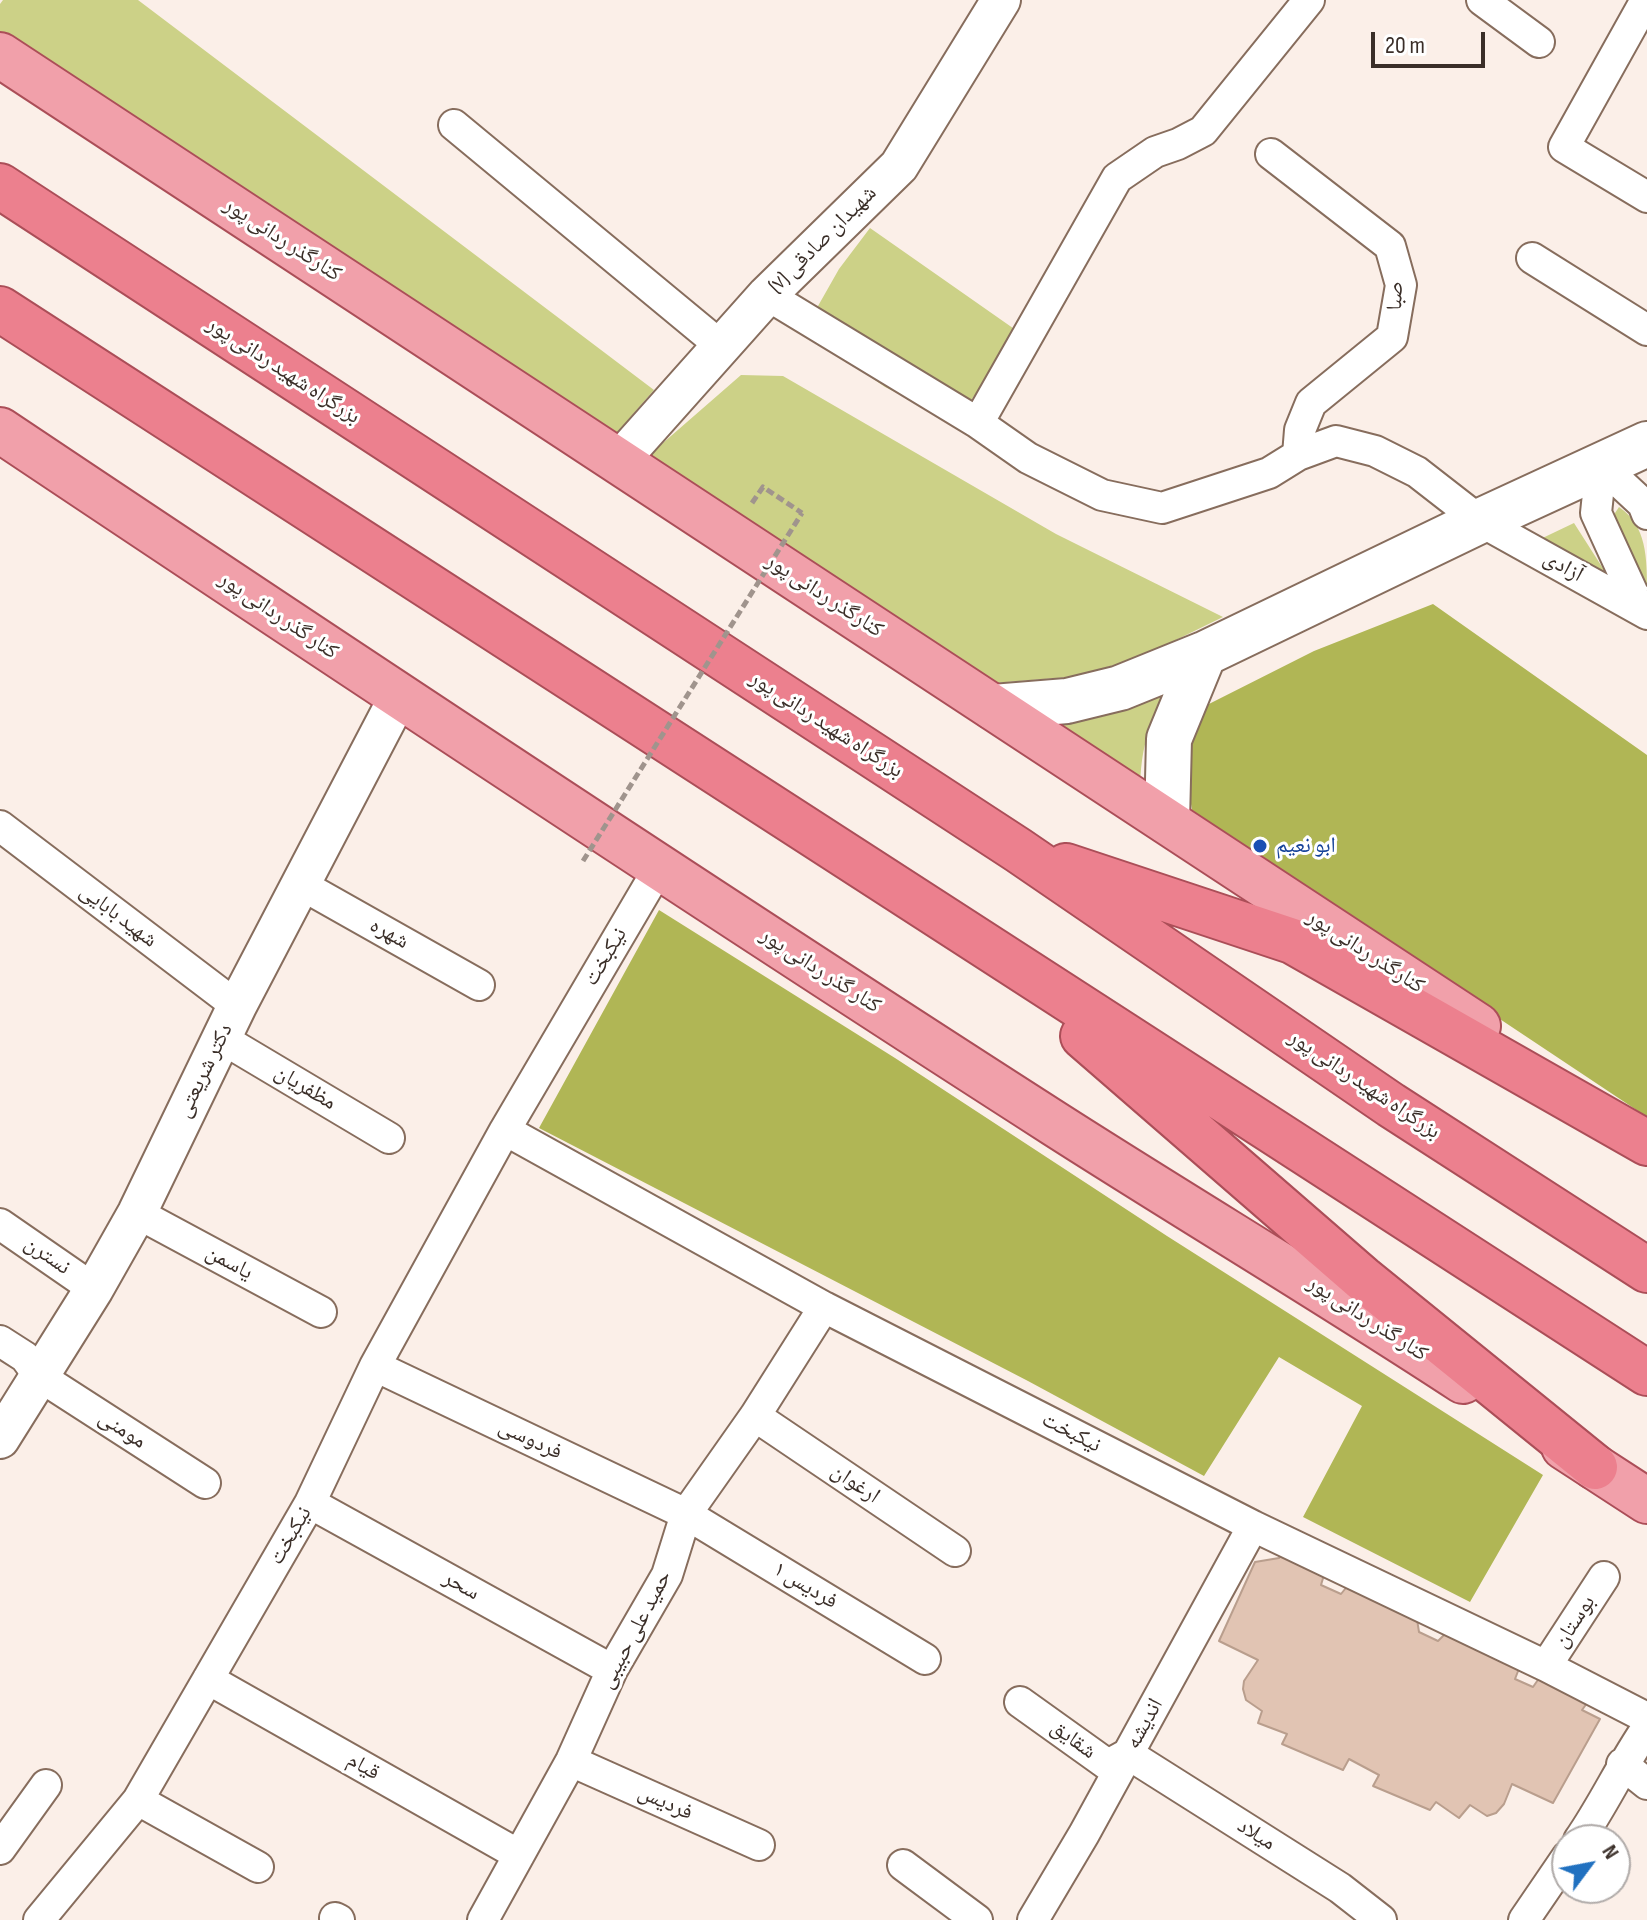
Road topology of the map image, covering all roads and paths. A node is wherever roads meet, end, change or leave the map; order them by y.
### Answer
1 (1001, 0) edge
2 (1309, 0) edge
3 (1482, 0) edge
4 (1646, 0) edge
5 (1539, 42) dead end
6 (0, 55) edge
7 (454, 125) dead end
8 (0, 153) edge
9 (1271, 154) dead end
10 (0, 186) edge
11 (1647, 196) edge
12 (1532, 258) dead end
13 (767, 295) junction
14 (0, 309) edge
15 (192, 311) junction
16 (1647, 330) edge
17 (721, 346) junction
18 (978, 423) junction
19 (0, 430) edge
20 (1647, 444) edge
21 (1298, 455) junction
22 (619, 461) junction
23 (1601, 465) junction
24 (763, 487) dead end
25 (1647, 514) edge
26 (1480, 521) junction
27 (1647, 606) edge
28 (1647, 614) edge
29 (1204, 654) junction
30 (399, 696) junction
31 (993, 707) junction
32 (1167, 821) junction
33 (0, 826) edge
34 (1018, 850) junction
35 (583, 861) dead end
36 (659, 868) junction
37 (300, 884) junction
38 (963, 932) junction
39 (479, 985) dead end
40 (229, 1022) junction
41 (505, 1130) junction
42 (389, 1138) dead end
43 (1647, 1141) edge
44 (137, 1213) junction
45 (0, 1224) edge
46 (1647, 1270) edge
47 (94, 1289) junction
48 (824, 1307) junction
49 (321, 1312) dead end
50 (0, 1341) edge
51 (375, 1366) junction
52 (1647, 1373) edge
53 (39, 1376) junction
54 (755, 1416) junction
55 (0, 1439) edge
56 (1595, 1467) junction
57 (205, 1483) dead end
58 (1647, 1501) edge
59 (310, 1503) junction
60 (686, 1514) junction
61 (1253, 1526) junction
62 (955, 1551) dead end
63 (1604, 1577) dead end
64 (925, 1659) dead end
65 (1546, 1666) junction
66 (612, 1670) junction
67 (208, 1679) junction
68 (1020, 1702) dead end
69 (1647, 1718) edge
70 (1647, 1728) edge
71 (1128, 1754) junction
72 (571, 1761) junction
73 (1622, 1764) junction
74 (1647, 1784) edge
75 (46, 1785) dead end
76 (138, 1800) junction
77 (1590, 1824) edge
78 (759, 1845) dead end
79 (0, 1849) edge
80 (519, 1855) junction
81 (903, 1865) dead end
82 (258, 1867) dead end
83 (1551, 1880) edge
84 (39, 1920) edge
85 (483, 1920) edge
86 (977, 1920) edge
87 (1033, 1920) edge
88 (1381, 1920) edge
89 (1524, 1920) edge

1 - 13 street, شهیدان صادقی (۷)
2 - 18 street
3 - 5 street
4 - 11 street
6 - 22 main road, کنارگذر ردانی پور
7 - 17 street
8 - 15 highway
9 - 21 street, صبا
10 - 15 highway, بزرگراه شهید ردانی پور
12 - 16 street
13 - 17 street, شهیدان صادقی (۷)
13 - 18 street, آزادی
14 - 38 highway
15 - 34 highway, بزرگراه شهید ردانی پور
17 - 22 street, شهیدان صادقی (۷)
18 - 21 street, آزادی
19 - 30 main road, کنار گذر ردانی پور
20 - 23 main road
21 - 26 street, آزادی
22 - 31 main road, کنارگذر ردانی پور
23 - 25 street
23 - 26 main road
23 - 27 street
24 - 35 path, bridge
26 - 28 street, آزادی
26 - 29 main road
29 - 31 main road
29 - 32 main road
30 - 36 main road, کنار گذر ردانی پور
30 - 37 street, دکتر شریعتی
31 - 32 main road, کنارگذر ردانی پور
32 - 43 main road, کنارگذر ردانی پور
33 - 40 street, شهید بابایی
34 - 43 highway
34 - 46 highway, بزرگراه شهید ردانی پور
36 - 41 street, نیکبخت
36 - 56 main road, کنار گذر ردانی پور
37 - 39 street, شهره
37 - 40 street, دکتر شریعتی
38 - 52 highway
38 - 56 highway
40 - 42 street, مظفریان
40 - 44 street, دکتر شریعتی
41 - 48 street, نیکبخت
41 - 51 street, نیکبخت
44 - 47 street, دکتر شریعتی
44 - 49 street, یاسمن
45 - 47 street, نسترن
47 - 53 street, دکتر شریعتی
48 - 54 street, حمید علی حبیبی
48 - 61 street, نیکبخت
50 - 53 street, مومنی
51 - 59 street, نیکبخت
51 - 60 street, فردوسی
53 - 55 street, دکتر شریعتی
53 - 57 street, مومنی
54 - 60 street, حمید علی حبیبی
54 - 62 street, ارغوان
56 - 58 main road, کنار گذر ردانی پور
59 - 66 street, سحر
59 - 67 street, نیکبخت
60 - 64 street, فردیس ۱
60 - 66 street, حمید علی حبیبی
61 - 65 street, نیکبخت
61 - 71 street, اندیشه
63 - 65 street, بوستان
65 - 69 street, نیکبخت
66 - 72 street, حمید علی حبیبی
67 - 76 street, نیکبخت
67 - 80 street, قیام
68 - 71 street, شقایق
70 - 73 street
71 - 87 street, اندیشه
71 - 88 street, میلاد
72 - 78 street, فردیس
72 - 80 street, حمید علی حبیبی
73 - 74 street
73 - 77 street
75 - 79 street
76 - 82 street
76 - 84 street, نیکبخت
80 - 85 street, حمید علی حبیبی
81 - 86 street
83 - 89 street

